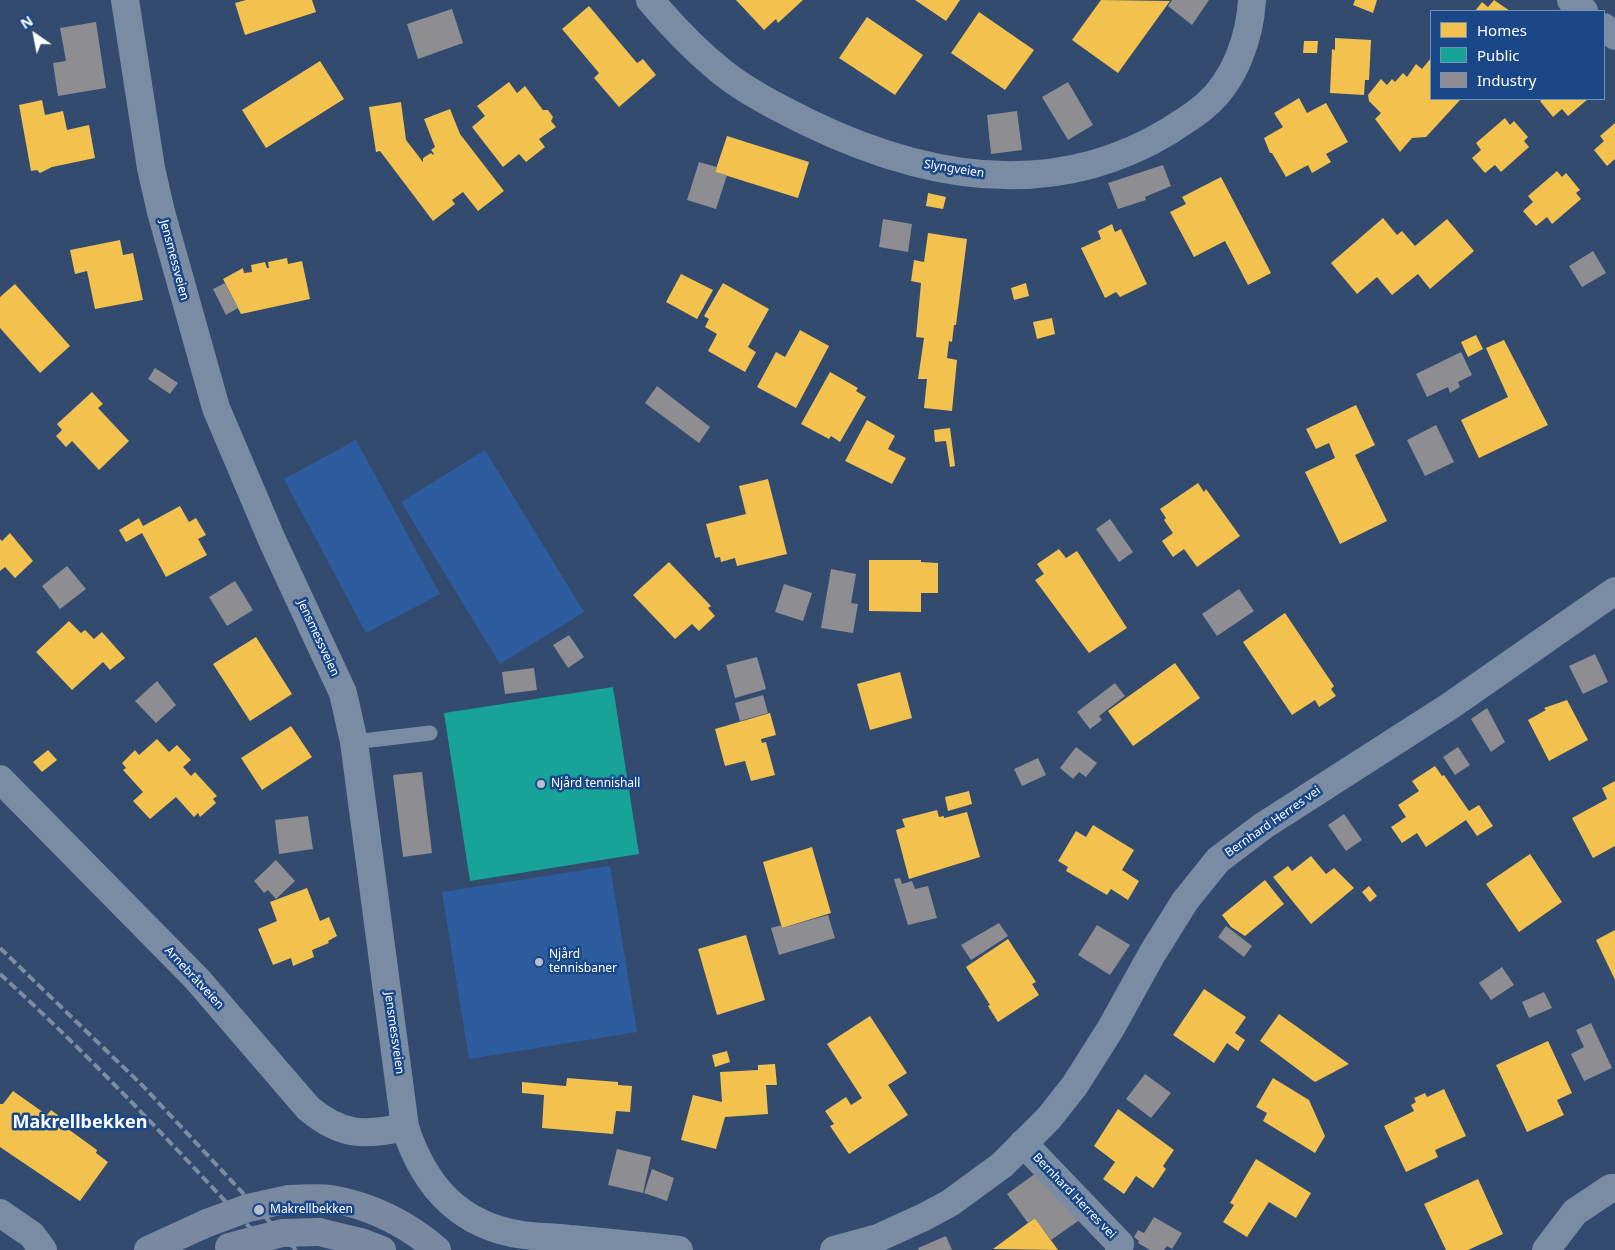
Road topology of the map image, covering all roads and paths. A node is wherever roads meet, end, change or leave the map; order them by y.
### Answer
1 (125, 0) edge
2 (650, 0) edge
3 (1252, 0) edge
4 (1570, 0) edge
5 (1583, 10) edge
6 (1605, 28) edge
7 (1615, 36) edge
8 (1615, 591) edge
9 (430, 733) dead end
10 (354, 742) junction
11 (0, 779) edge
12 (405, 1127) junction
13 (1023, 1143) junction
14 (1615, 1188) edge
15 (0, 1213) edge
16 (224, 1248) edge
17 (43, 1250) edge
18 (148, 1250) edge
19 (382, 1250) edge
20 (437, 1250) edge
21 (679, 1250) edge
22 (834, 1250) edge
23 (1119, 1250) edge
24 (1546, 1250) edge

1 - 10 street, Jensmessveien
2 - 3 street, Slyngveien
4 - 5 street
6 - 7 street
8 - 13 street, Bernhard Herres vei
9 - 10 lane
10 - 12 street, Jensmessveien
11 - 12 street, Arnebråtveien
12 - 21 street, Jensmessveien
13 - 22 street, Bernhard Herres vei
13 - 23 street, Bernhard Herres vei
14 - 24 street
15 - 17 street
16 - 19 main road, bridge
18 - 20 main road, bridge

